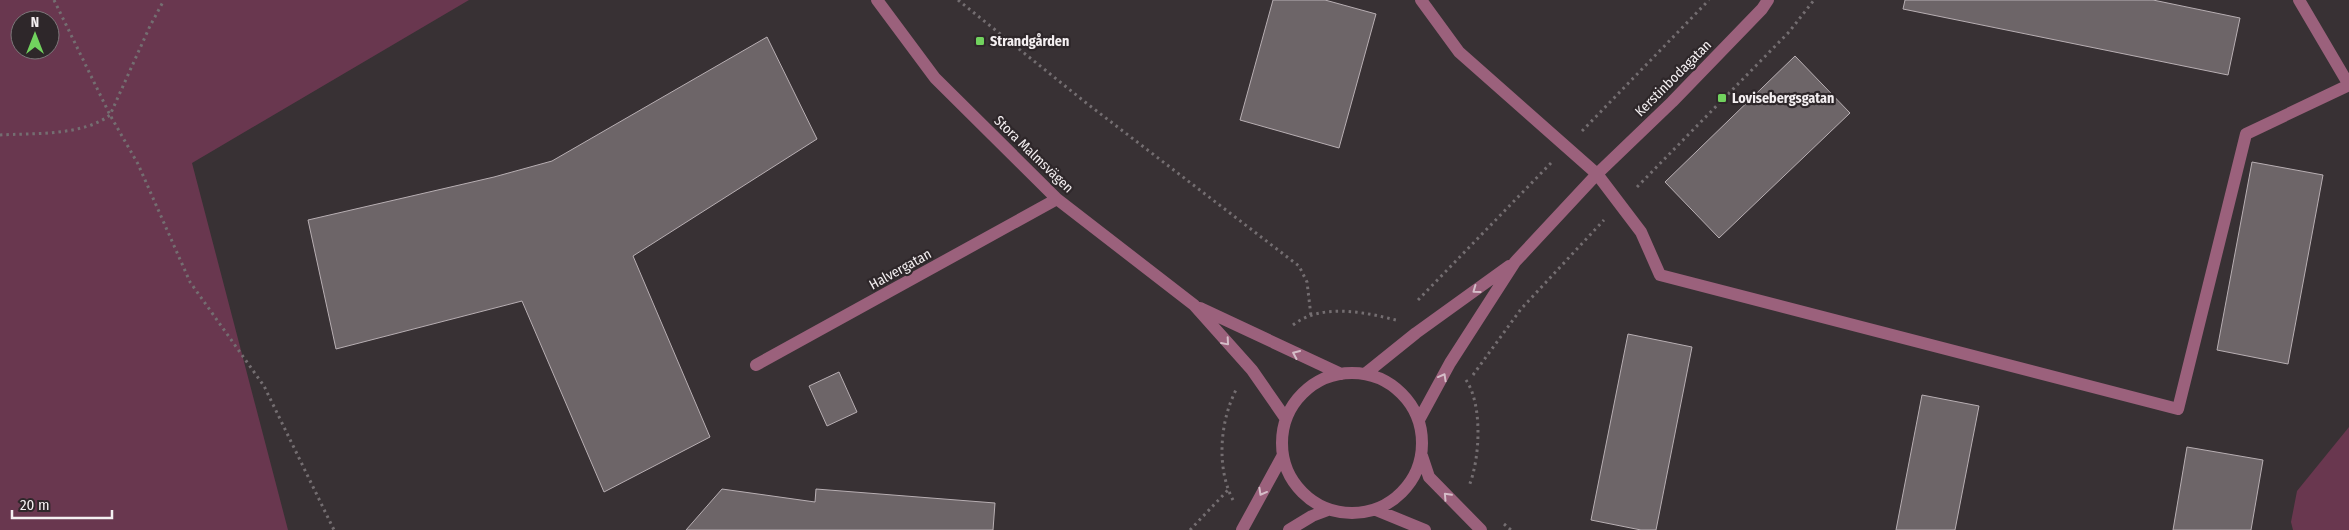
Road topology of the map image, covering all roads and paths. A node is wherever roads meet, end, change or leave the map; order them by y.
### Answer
1 (54, 0) edge
2 (164, 0) edge
3 (876, 0) edge
4 (958, 0) edge
5 (1421, 0) edge
6 (1768, 0) edge
7 (2299, 0) edge
8 (2349, 85) edge
9 (110, 115) junction
10 (0, 135) edge
11 (1597, 174) junction
12 (1057, 199) junction
13 (1515, 262) junction
14 (1194, 305) junction
15 (1399, 320) dead end
16 (756, 365) dead end
17 (1341, 374) junction
18 (1365, 374) junction
19 (1468, 382) dead end
20 (1239, 385) dead end
21 (1286, 419) junction
22 (1419, 420) junction
23 (1283, 455) junction
24 (1422, 456) junction
25 (1228, 490) junction
26 (1467, 490) dead end
27 (1236, 505) dead end
28 (1328, 510) junction
29 (1376, 510) junction
30 (334, 530) edge
31 (1190, 530) edge
32 (1242, 530) edge
33 (1289, 530) edge
34 (1425, 530) edge
35 (1481, 530) edge

1 - 9 path
2 - 9 path
3 - 12 street, Stora Malmsvägen
4 - 15 path
5 - 11 street
6 - 11 street, Kerstinbodagatan
7 - 8 street
8 - 11 street
9 - 10 path
9 - 30 path
11 - 13 street, Kerstinbodagatan
12 - 14 street, Stora Malmsvägen
12 - 16 street, Halvergatan
13 -> 18 street, Kerstinbodagatan
22 -> 13 street, Kerstinbodagatan
17 -> 14 street, Stora Malmsvägen
14 -> 21 street, Stora Malmsvägen
17 - 18 street
17 - 21 street
18 - 22 street
19 - 26 path
20 - 25 path
21 - 23 street
22 - 24 street
23 - 28 street
23 -> 32 street
24 - 29 street
35 -> 24 street
25 - 27 path
25 - 31 path
28 - 29 street
28 - 33 street
29 - 34 street

